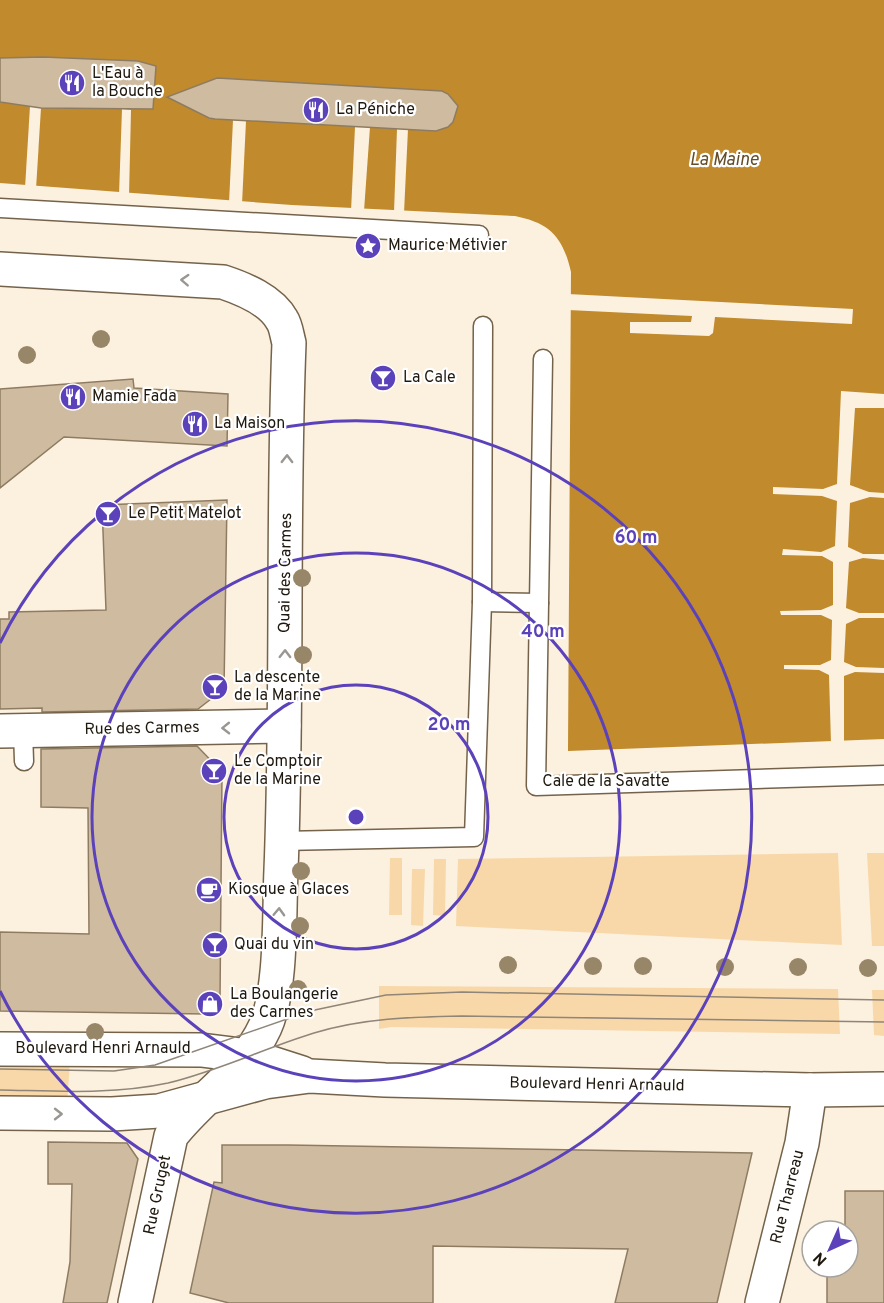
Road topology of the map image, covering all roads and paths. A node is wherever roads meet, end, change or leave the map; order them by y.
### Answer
1 (0, 208) edge
2 (479, 235) dead end
3 (0, 269) edge
4 (483, 326) dead end
5 (543, 359) dead end
6 (482, 602) junction
7 (539, 603) junction
8 (284, 726) junction
9 (15, 741) edge
10 (884, 775) edge
11 (282, 841) junction
12 (0, 1049) edge
13 (249, 1056) junction
14 (310, 1076) junction
15 (884, 1089) edge
16 (810, 1090) junction
17 (204, 1098) junction
18 (0, 1113) edge
19 (135, 1303) edge
20 (762, 1303) edge

1 - 2 lane
8 -> 3 street, Quai des Carmes
4 - 6 lane
5 - 7 lane, Cale de la Savatte
6 - 7 lane
6 - 11 lane
7 - 10 lane, Cale de la Savatte
8 -> 9 street, Rue des Carmes
8 - 11 street, Quai des Carmes
13 -> 11 street, Quai des Carmes
12 - 13 street, Boulevard Henri Arnauld
13 - 14 street, Boulevard Henri Arnauld
13 - 17 street, Quai des Carmes
14 - 16 street, Boulevard Henri Arnauld
14 - 17 street, Boulevard Henri Arnauld
15 - 16 street, Boulevard Henri Arnauld
16 - 20 street, Rue Tharreau
18 -> 17 street, Boulevard Henri Arnauld
17 - 19 street, Rue Gruget

